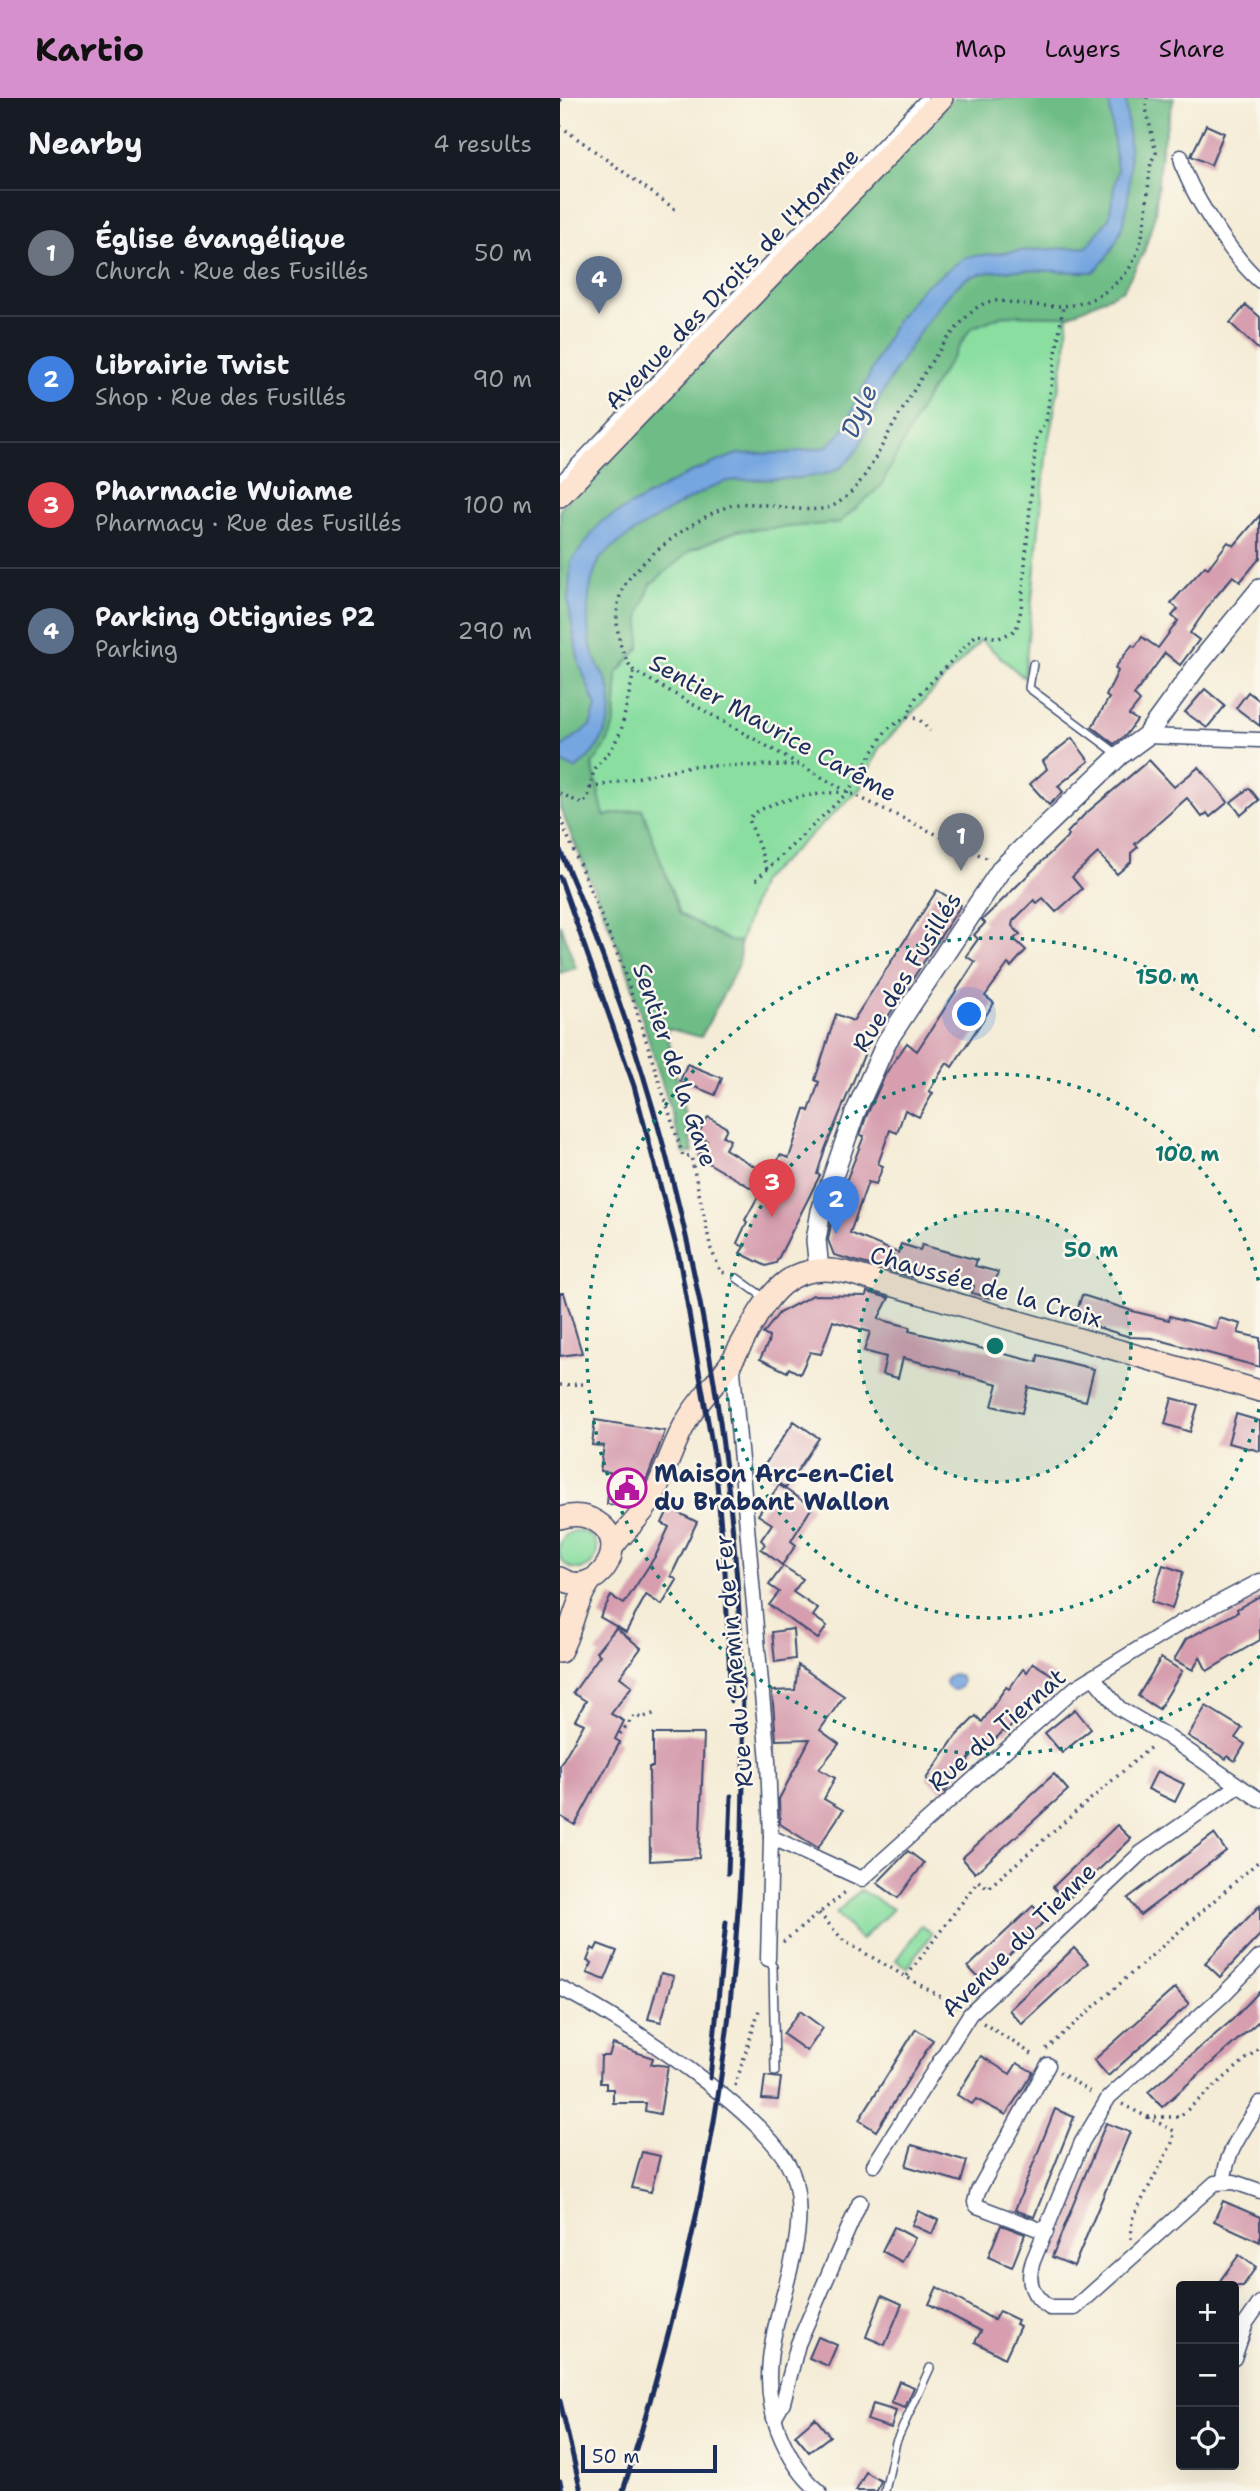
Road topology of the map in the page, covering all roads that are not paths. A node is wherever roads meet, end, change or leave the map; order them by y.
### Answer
1 (924, 98) edge
2 (942, 98) edge
3 (1181, 157) dead end
4 (1260, 281) edge
5 (560, 479) edge
6 (560, 496) edge
7 (1260, 589) edge
8 (1033, 664) dead end
9 (1146, 736) junction
10 (1260, 740) edge
11 (1120, 755) junction
12 (819, 1269) junction
13 (737, 1278) road end
14 (766, 1299) junction
15 (732, 1360) junction
16 (1260, 1391) edge
17 (564, 1514) edge
18 (603, 1525) junction
19 (628, 1525) junction
20 (612, 1548) junction
21 (561, 1579) edge
22 (591, 1580) junction
23 (1260, 1581) edge
24 (574, 1607) junction
25 (560, 1652) edge
26 (1093, 1677) junction
27 (1238, 1786) junction
28 (1260, 1800) edge
29 (771, 1837) junction
30 (768, 1956) joint
31 (1260, 1957) edge
32 (560, 1988) edge
33 (1042, 2061) road end
34 (775, 2072) dead end
35 (1260, 2103) edge
36 (874, 2165) dead end
37 (1224, 2181) junction
38 (1260, 2191) edge
39 (860, 2202) dead end
40 (1046, 2232) junction
41 (1260, 2303) edge
42 (1239, 2344) edge
43 (930, 2368) dead end
44 (774, 2418) junction
45 (812, 2489) edge
46 (885, 2491) edge

1 - 5 lane
2 - 6 main road, Avenue des Droits de l'Homme
3 - 4 street
7 - 9 street, Rue des Fusillés
8 - 11 lane
9 - 10 street
9 - 11 street, Rue des Fusillés
11 - 12 street, Rue des Fusillés
12 - 14 main road
12 - 16 main road, Chaussée de la Croix
13 - 14 lane
14 - 15 main road
15 - 19 main road
15 - 29 street, Rue du Chemin de Fer
17 - 18 main road
18 - 19 main road
18 - 20 main road
19 - 20 main road
20 - 22 main road
21 - 22 main road
21 - 24 main road
22 - 24 main road
23 - 26 street, Rue du Tiernat
24 - 25 main road
26 - 27 street
26 - 29 street, Rue du Tiernat
27 - 28 street
27 - 36 street, Avenue du Tienne
29 - 30 street, Rue du Chemin de Fer
30 - 34 lane
31 - 40 street
32 - 44 street
33 - 40 street
35 - 37 street
37 - 38 street
37 - 40 street
39 - 44 street
41 - 42 street
43 - 46 lane
44 - 45 street

